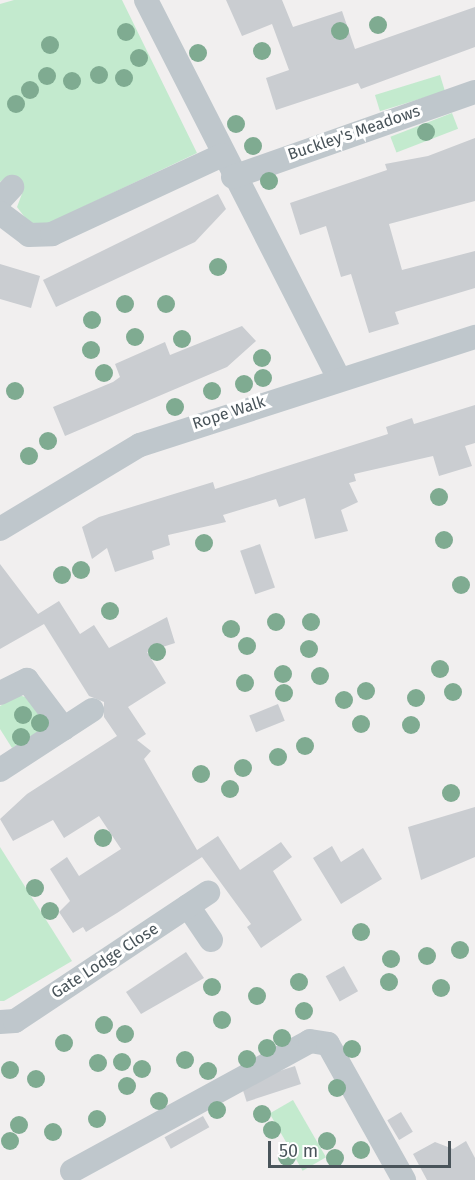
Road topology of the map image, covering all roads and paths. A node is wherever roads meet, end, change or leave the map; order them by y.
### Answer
1 (146, 0) edge
2 (475, 92) edge
3 (222, 155) junction
4 (233, 177) junction
5 (0, 213) edge
6 (475, 338) edge
7 (338, 377) junction
8 (0, 529) edge
9 (0, 693) edge
10 (92, 710) dead end
11 (64, 729) junction
12 (0, 770) edge
13 (208, 893) dead end
14 (188, 906) junction
15 (212, 940) dead end
16 (0, 1022) edge
17 (72, 1171) dead end
18 (404, 1180) edge

1 - 3 street
2 - 4 street, Buckley's Meadows
3 - 4 street
3 - 5 street
4 - 7 street
6 - 7 street, Rope Walk
7 - 8 street, Rope Walk
9 - 11 street
10 - 11 street
11 - 12 street
13 - 14 street, Gate Lodge Close
14 - 15 street
14 - 16 street, Gate Lodge Close
17 - 18 street

